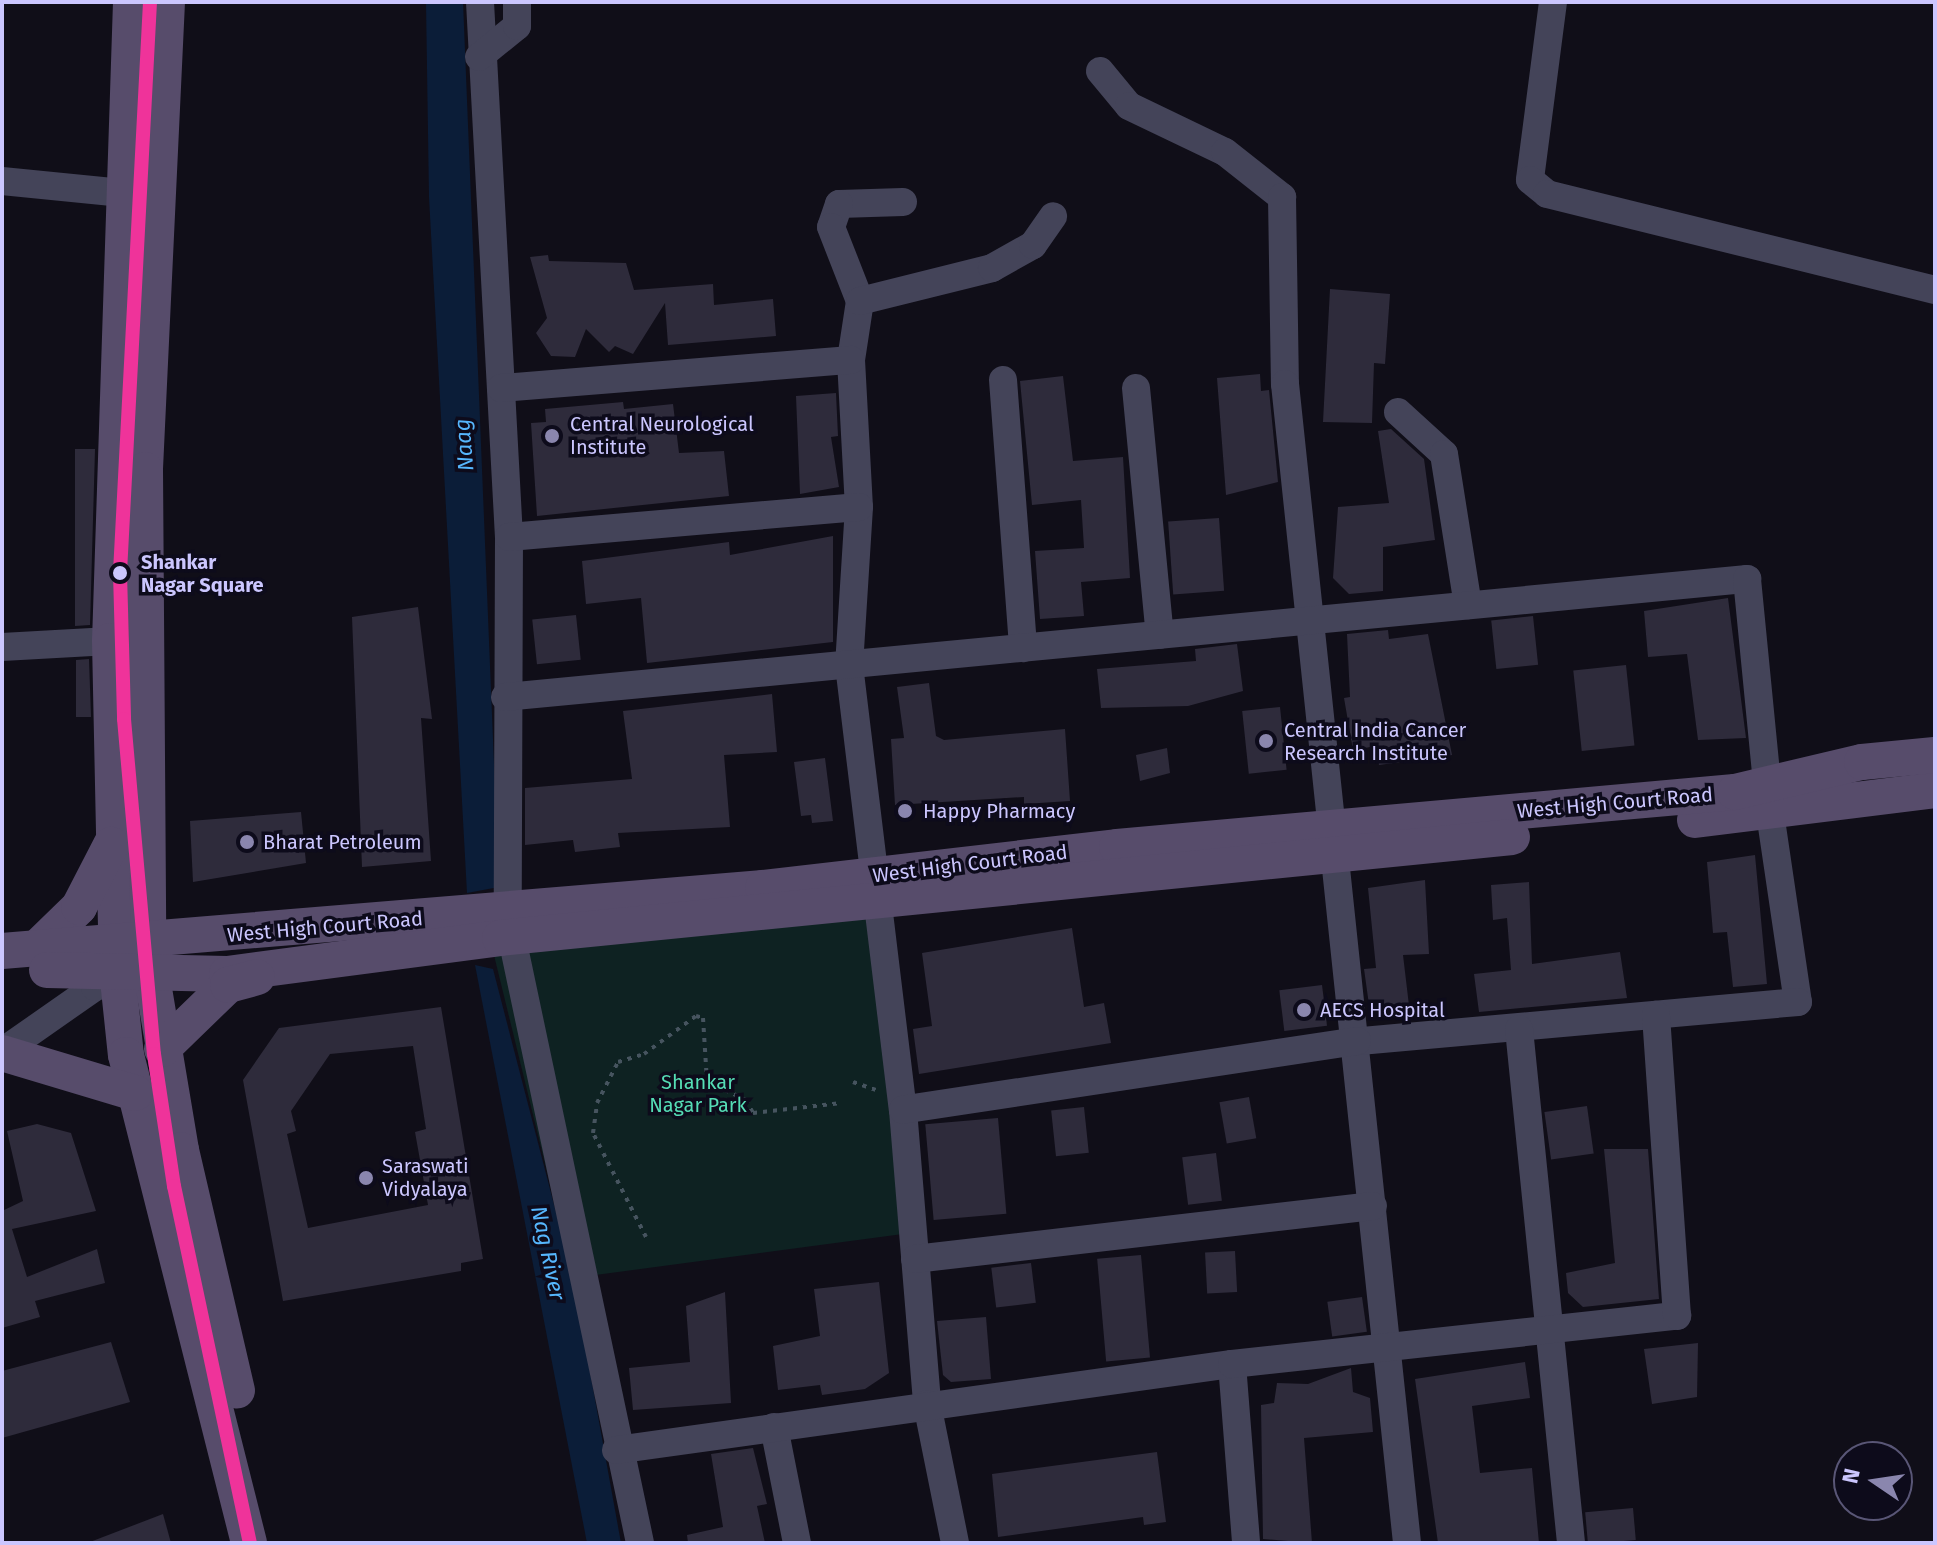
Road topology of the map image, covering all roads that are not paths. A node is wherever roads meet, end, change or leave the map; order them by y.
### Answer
1 (131, 2) edge
2 (167, 2) edge
3 (480, 2) edge
4 (517, 2) edge
5 (1553, 2) edge
6 (479, 57) junction
7 (1100, 71) dead end
8 (2, 181) edge
9 (122, 193) junction
10 (903, 202) dead end
11 (1053, 216) dead end
12 (1935, 290) edge
13 (860, 301) junction
14 (851, 360) junction
15 (1003, 380) dead end
16 (501, 388) junction
17 (1136, 388) dead end
18 (1398, 412) dead end
19 (859, 507) junction
20 (509, 537) junction
21 (1468, 605) junction
22 (1309, 621) junction
23 (1160, 635) junction
24 (110, 641) junction
25 (2, 647) edge
26 (1023, 648) junction
27 (849, 665) junction
28 (505, 697) junction
29 (1935, 755) edge
30 (1935, 790) edge
31 (1769, 798) junction
32 (117, 833) junction
33 (1332, 841) junction
34 (876, 890) junction
35 (510, 924) junction
36 (19, 950) edge
37 (121, 957) junction
38 (285, 968) junction
39 (2, 972) edge
40 (1656, 1015) junction
41 (1519, 1029) junction
42 (1357, 1041) junction
43 (162, 1049) junction
44 (2, 1053) edge
45 (135, 1093) junction
46 (903, 1110) junction
47 (1373, 1206) junction
48 (915, 1259) junction
49 (1550, 1331) junction
50 (1387, 1349) junction
51 (1232, 1364) junction
52 (927, 1404) junction
53 (774, 1427) junction
54 (616, 1450) junction
55 (249, 1543) edge
56 (273, 1543) edge
57 (640, 1543) edge
58 (797, 1543) edge
59 (955, 1543) edge
60 (1246, 1543) edge
61 (1407, 1543) edge
62 (1571, 1543) edge

1 - 9 main road
2 - 37 main road
3 - 6 street
4 - 6 street
5 - 12 street
6 - 16 street
7 - 22 street
8 - 9 street
9 - 24 main road
10 - 13 street
11 - 13 street
13 - 14 street
14 - 16 street
14 - 19 street
15 - 26 street
16 - 20 street
17 - 23 street
18 - 21 street
19 - 20 street
19 - 27 street
20 - 28 street
21 - 22 street
21 - 31 street
22 - 23 street
22 - 33 street
23 - 26 street
24 - 25 street
24 - 32 main road
26 - 27 street
27 - 28 street
27 - 34 street
28 - 35 street
29 - 31 main road, West High Court Road
30 - 31 main road, West High Court Road
31 - 33 main road, West High Court Road
31 - 40 street
32 - 36 main road
32 - 37 main road
33 - 34 main road, West High Court Road
33 - 42 street
34 - 35 main road, West High Court Road
34 - 46 street
35 - 37 main road, West High Court Road
35 - 38 main road, West High Court Road
35 - 54 street
36 - 37 main road, West High Court Road
37 - 38 main road, West High Court Road
37 - 39 main road, West High Court Road
37 - 43 main road
37 - 44 street
37 - 45 main road
38 - 43 main road
40 - 41 street
40 - 49 street
41 - 42 street
41 - 49 street
42 - 46 street
42 - 47 street
43 - 56 main road
44 - 45 main road
45 - 55 main road
46 - 48 street
47 - 48 street
47 - 50 street
48 - 52 street
49 - 50 street
49 - 62 street
50 - 51 street
50 - 61 street
51 - 52 street
51 - 60 street
52 - 53 street
52 - 59 street
53 - 54 street
53 - 58 street
54 - 57 street

